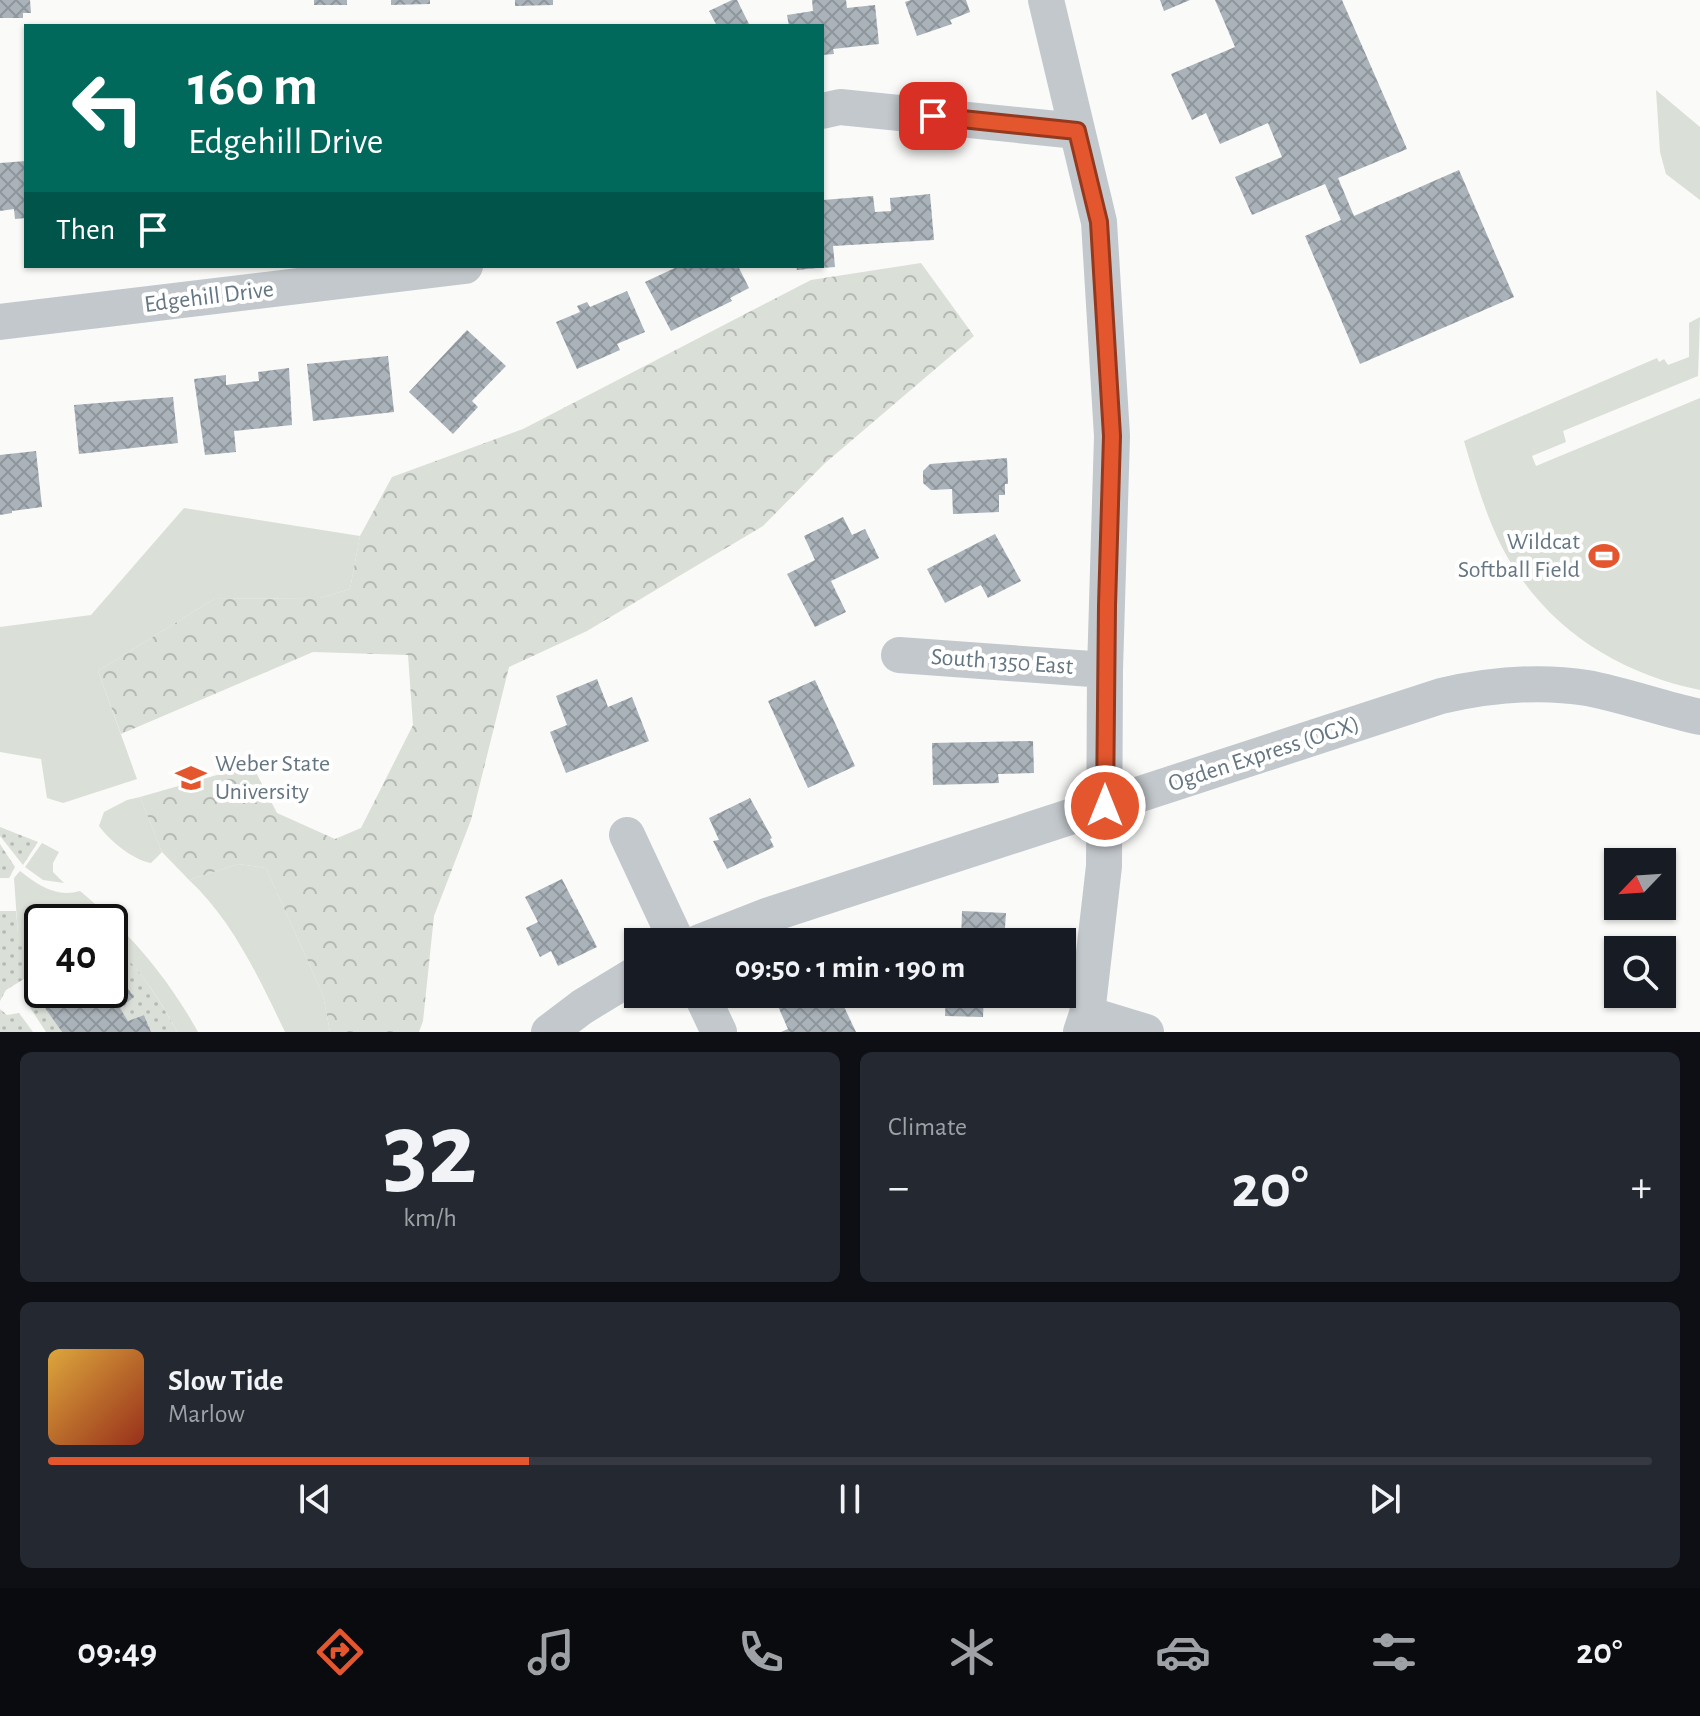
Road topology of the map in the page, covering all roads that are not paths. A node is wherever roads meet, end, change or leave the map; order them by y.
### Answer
1 (1046, 0) edge
2 (824, 111) edge
3 (1077, 131) junction
4 (448, 268) edge
5 (0, 322) edge
6 (899, 655) dead end
7 (1105, 670) junction
8 (1700, 717) edge
9 (1105, 806) junction
10 (627, 835) dead end
11 (670, 928) edge
12 (736, 928) edge
13 (624, 982) edge
14 (708, 1008) edge
15 (1084, 1023) edge
16 (549, 1032) edge
17 (719, 1032) edge
18 (1146, 1032) edge

1 - 3 street
2 - 3 street
3 - 7 street
4 - 5 street, Edgehill Drive
6 - 7 street, South 1350 East
7 - 9 street
8 - 9 street, Ogden Express (OGX)
9 - 12 street, Ogden Express (OGX)
9 - 15 street
10 - 11 street
13 - 16 street
14 - 17 street
15 - 18 street

